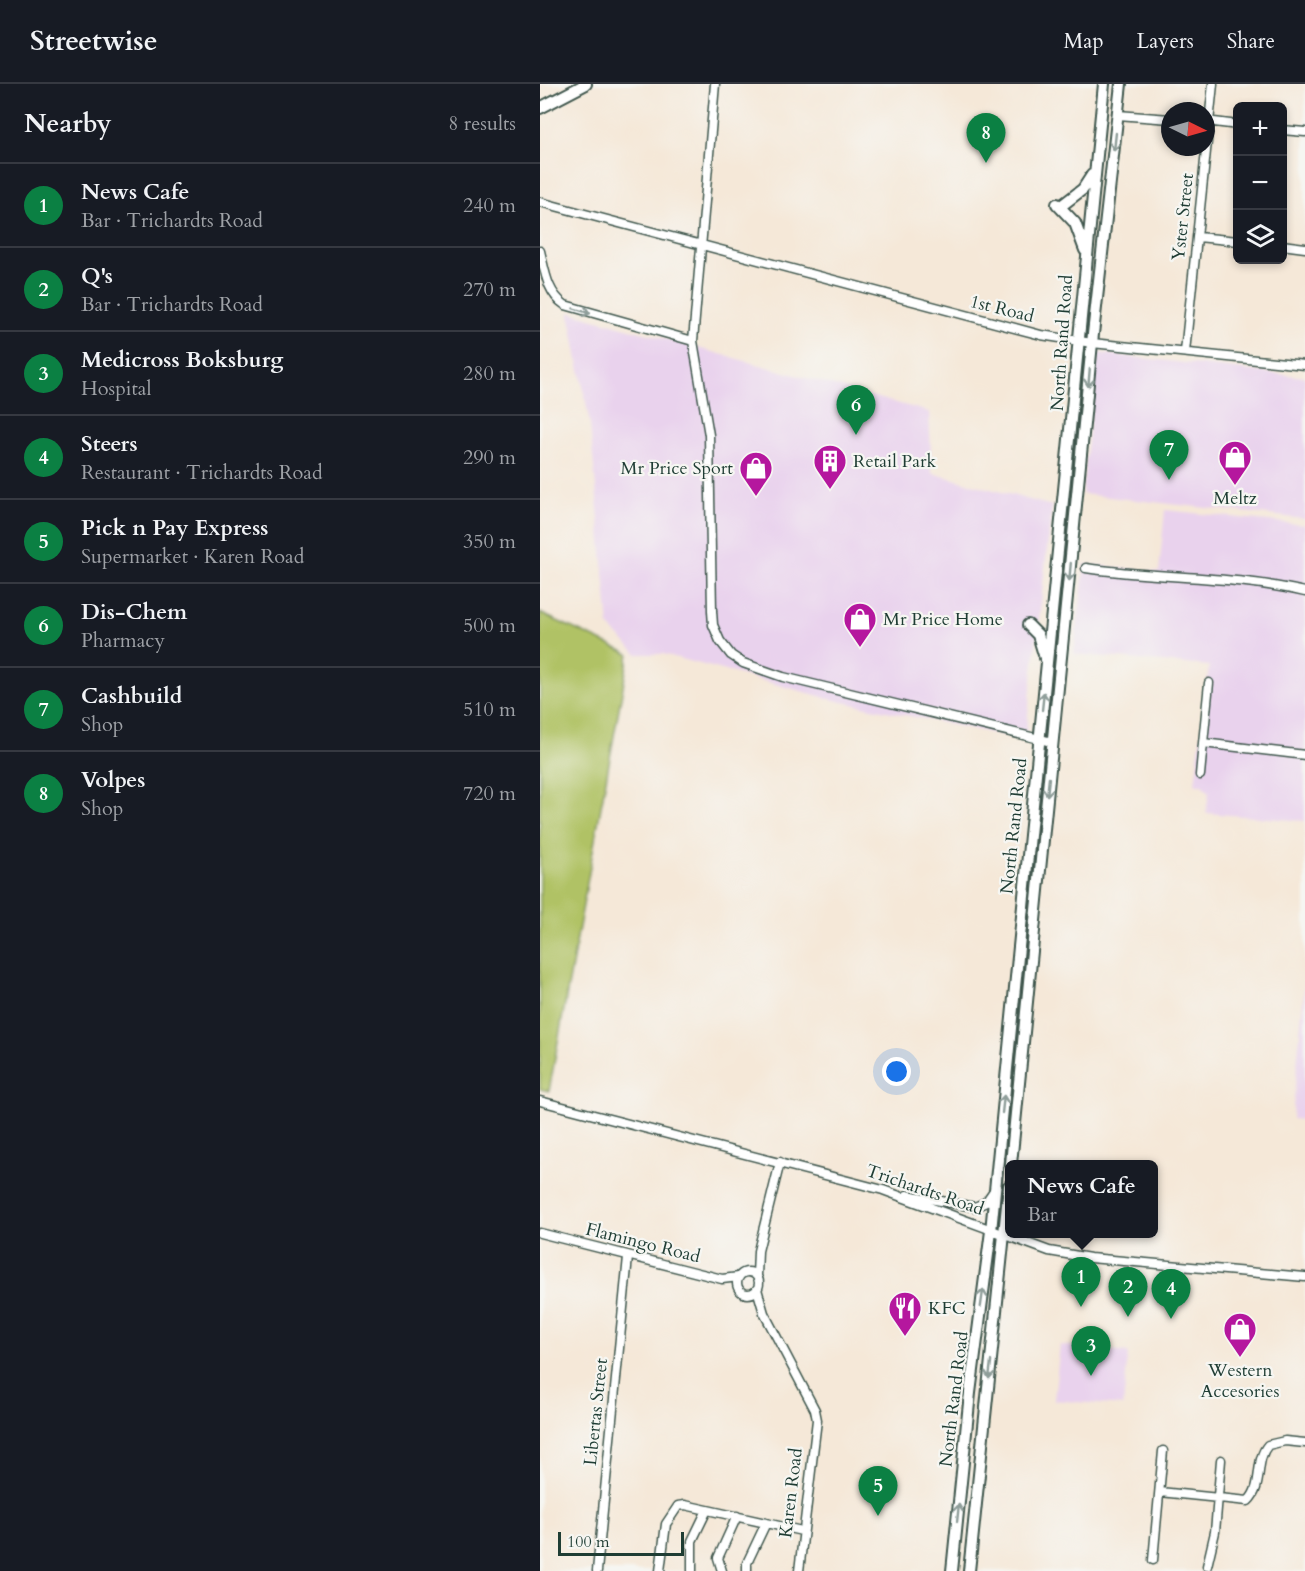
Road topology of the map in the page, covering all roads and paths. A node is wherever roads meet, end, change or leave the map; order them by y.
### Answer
1 (586, 84) edge
2 (715, 84) edge
3 (1104, 84) edge
4 (1121, 84) edge
5 (1213, 84) edge
6 (1211, 102) edge
7 (540, 108) edge
8 (1118, 115) junction
9 (1161, 118) edge
10 (1215, 123) edge
11 (1233, 124) edge
12 (1287, 130) edge
13 (1305, 132) edge
14 (1205, 156) edge
15 (1095, 169) junction
16 (540, 202) edge
17 (1198, 237) junction
18 (1233, 240) edge
19 (700, 243) junction
20 (1287, 246) edge
21 (1305, 248) edge
22 (540, 251) edge
23 (1086, 253) junction
24 (693, 340) junction
25 (1078, 341) junction
26 (1092, 343) junction
27 (1185, 352) junction
28 (1305, 365) edge
29 (1086, 568) dead end
30 (1305, 592) edge
31 (1028, 625) dead end
32 (1047, 664) junction
33 (1209, 683) dead end
34 (1039, 740) junction
35 (1052, 742) junction
36 (1203, 743) junction
37 (1305, 755) edge
38 (1200, 775) dead end
39 (1040, 870) junction
40 (1026, 873) junction
41 (540, 1101) edge
42 (1011, 1160) edge
43 (780, 1162) junction
44 (995, 1189) junction
45 (883, 1190) junction
46 (1005, 1226) edge
47 (991, 1231) junction
48 (540, 1233) edge
49 (1004, 1236) junction
50 (1010, 1238) edge
51 (758, 1251) junction
52 (628, 1257) junction
53 (757, 1276) junction
54 (1305, 1277) edge
55 (740, 1279) junction
56 (757, 1289) junction
57 (746, 1293) junction
58 (764, 1313) junction
59 (1305, 1443) edge
60 (1163, 1451) dead end
61 (1221, 1460) dead end
62 (1160, 1492) junction
63 (1217, 1499) junction
64 (707, 1510) junction
65 (737, 1516) junction
66 (766, 1523) junction
67 (802, 1531) junction
68 (1153, 1560) dead end
69 (1207, 1566) dead end
70 (597, 1571) edge
71 (660, 1571) edge
72 (692, 1571) edge
73 (722, 1571) edge
74 (747, 1571) edge
75 (798, 1571) edge
76 (952, 1571) edge
77 (969, 1571) edge

1 - 7 main road
2 - 19 street
3 - 15 main road, North Rand Road
4 - 8 main road, North Rand Road
5 - 6 street, Yster Street
8 - 9 street
8 -> 26 main road, North Rand Road
10 - 11 street
12 - 13 street
14 - 17 street, Yster Street
15 - 23 main road, North Rand Road
15 - 23 main road
16 - 19 street, 1st Road
17 - 18 street
17 - 27 street, Yster Street
19 - 24 street
19 - 25 street, 1st Road
20 - 21 street
22 -> 24 street
23 - 25 main road, North Rand Road
24 - 34 street
25 - 26 street, 1st Road
25 - 32 main road, North Rand Road
26 - 27 street, 1st Road
26 -> 35 main road, North Rand Road
27 - 28 street, 1st Road
29 - 30 street
31 - 32 main road
34 -> 32 main road, North Rand Road
33 - 36 street
34 - 35 street
34 - 40 main road, North Rand Road
35 -> 39 main road, North Rand Road
36 - 37 street
36 - 38 street
39 - 40 main road
39 - 42 main road, North Rand Road
44 -> 40 main road, North Rand Road
41 - 43 street, Trichardts Road
43 - 45 street, Trichardts Road
43 - 51 street
44 - 45 street
44 - 47 main road, North Rand Road
45 - 47 street, Trichardts Road
46 - 49 main road, North Rand Road
47 - 49 street, Trichardts Road
76 -> 47 main road, North Rand Road
48 - 52 street, Flamingo Road
49 -> 77 main road, North Rand Road
50 - 54 street, Trichardts Road
51 - 53 street
51 - 55 street
52 - 55 street, Flamingo Road
52 - 70 street, Libertas Street
53 - 55 street
53 - 56 street
55 - 57 street
56 - 57 street
56 - 58 street
57 - 58 street
58 - 67 street, Karen Road
59 - 63 street
60 - 62 street
61 - 63 street
62 - 63 street
62 - 68 street
63 - 69 street
64 - 65 street
64 - 71 street
64 - 72 street
65 - 66 street
65 - 73 street
66 - 67 street
66 - 74 street
67 - 75 street, Karen Road

